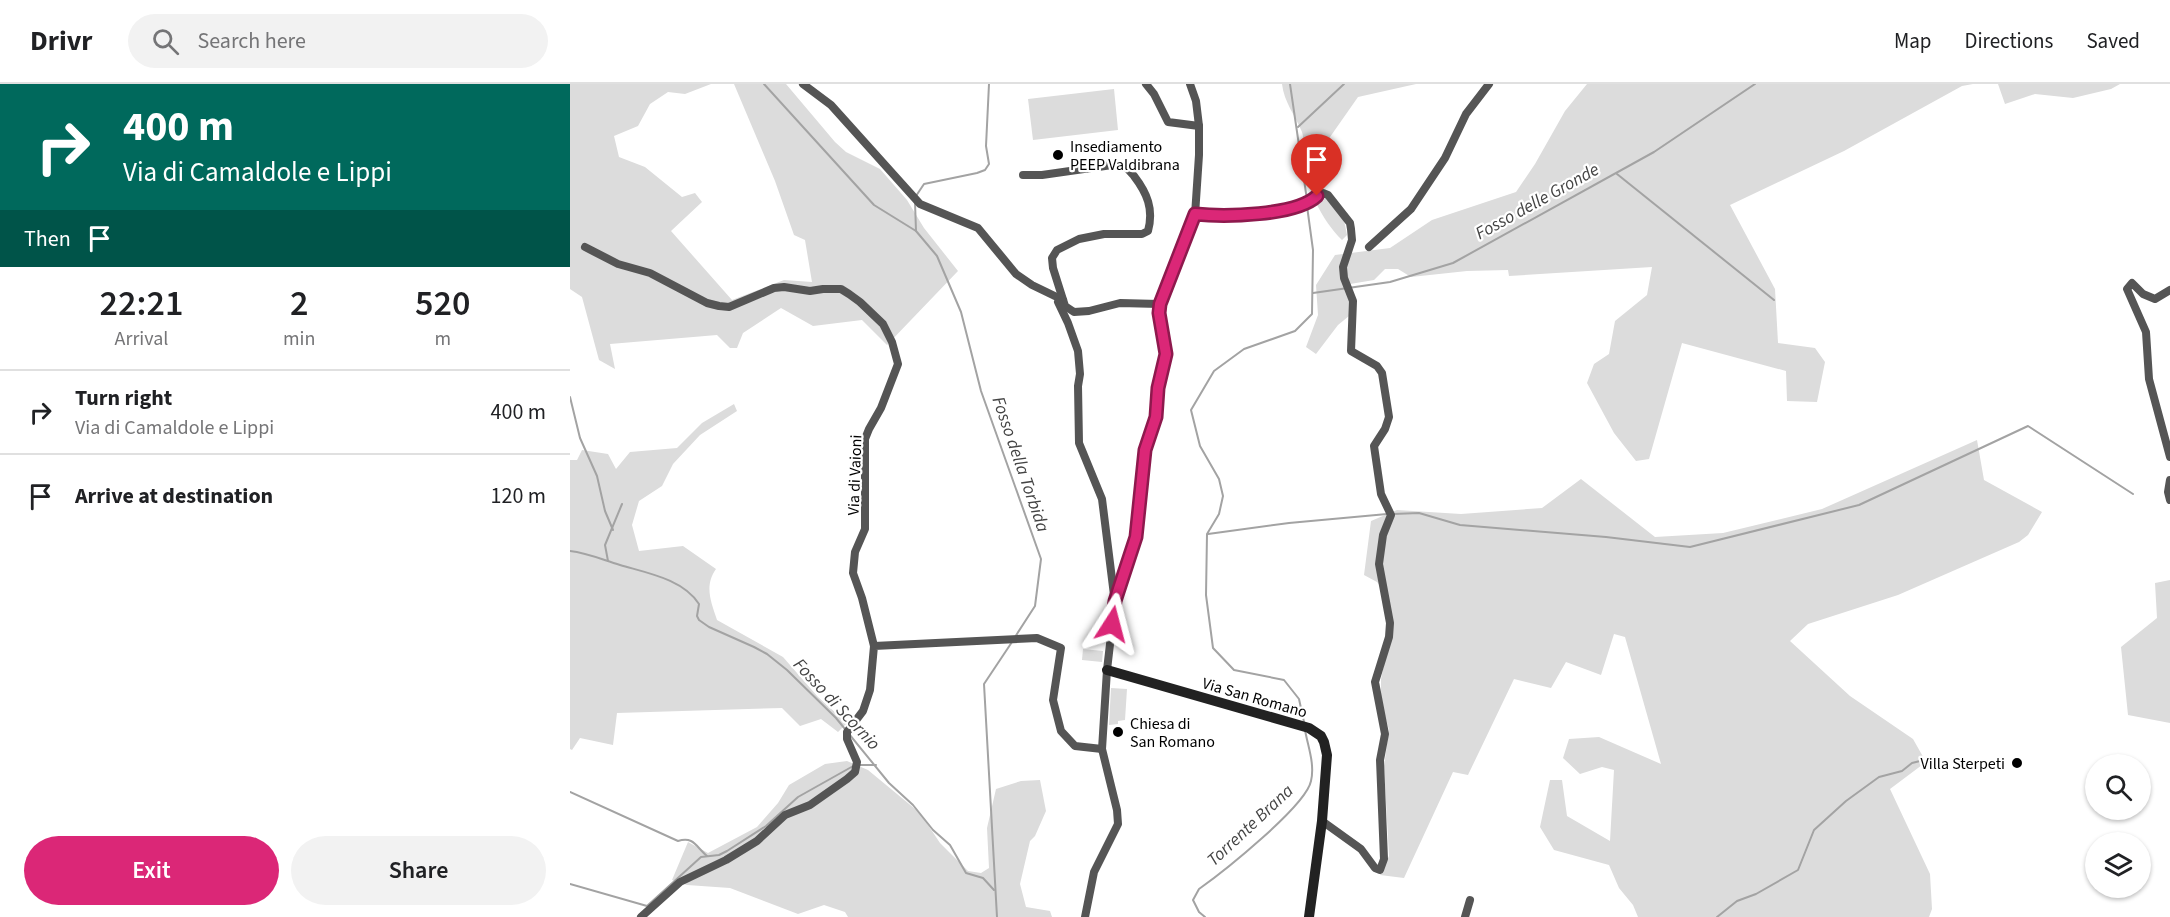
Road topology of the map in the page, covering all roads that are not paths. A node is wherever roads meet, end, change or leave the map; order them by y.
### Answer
1 (803, 84) edge
2 (1146, 84) edge
3 (1190, 84) edge
4 (1489, 84) edge
5 (1199, 126) junction
6 (1023, 175) dead end
7 (1195, 214) junction
8 (585, 247) dead end
9 (1369, 247) dead end
10 (2170, 290) edge
11 (1060, 299) junction
12 (1160, 304) junction
13 (2170, 457) edge
14 (2170, 480) edge
15 (2170, 500) edge
16 (1115, 601) junction
17 (874, 646) junction
18 (1107, 670) junction
19 (1102, 749) junction
20 (1322, 821) junction
21 (1470, 900) dead end
22 (641, 917) edge
23 (1085, 917) edge
24 (1309, 917) edge
25 (1465, 917) edge

1 - 11 street
2 - 5 street
3 - 5 street
4 - 9 street
5 - 7 street
6 - 11 street
7 - 12 street
7 - 20 street
8 - 17 street, Via di Vaioni
10 - 13 street
11 - 12 street
11 - 16 street
12 - 16 street
14 - 15 street
16 - 18 street
17 - 19 street
17 - 22 street, Via di Vaioni
18 - 19 street
18 - 20 street, Via San Romano
19 - 23 street
20 - 24 street, Via San Romano
21 - 25 street

